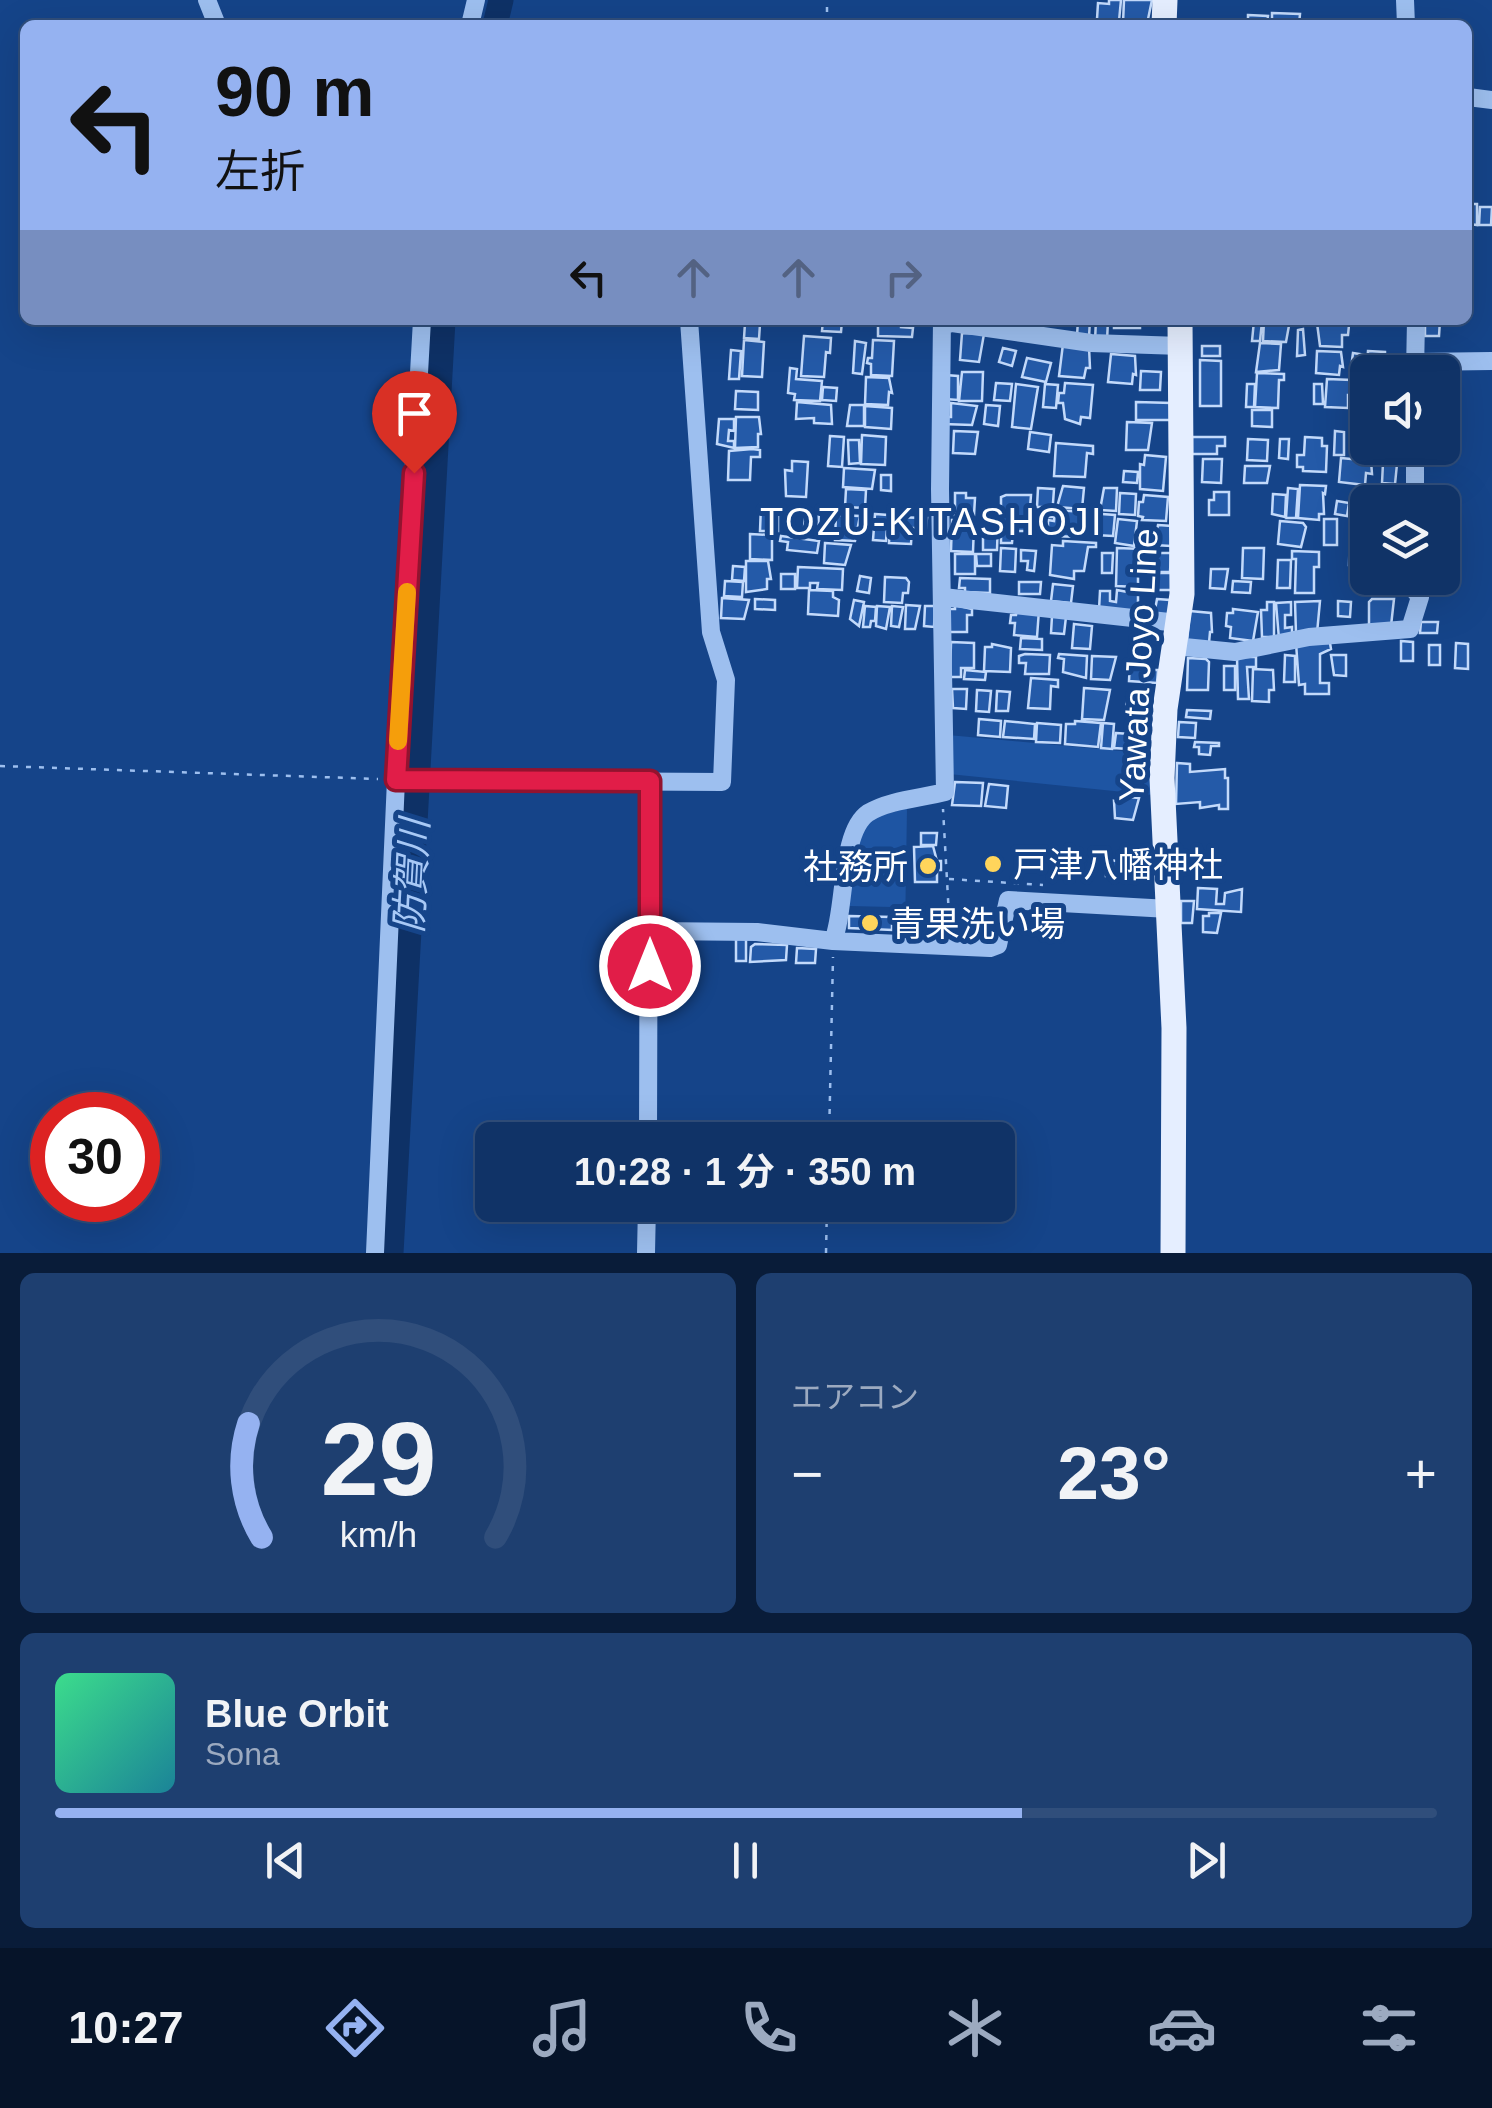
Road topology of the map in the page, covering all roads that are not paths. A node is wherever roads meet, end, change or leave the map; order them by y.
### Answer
1 (422, 325) edge
2 (690, 325) edge
3 (942, 325) edge
4 (966, 325) edge
5 (1416, 325) edge
6 (1181, 333) edge
7 (1415, 355) edge
8 (1492, 362) edge
9 (1460, 364) edge
10 (1419, 595) edge
11 (942, 597) junction
12 (1176, 634) junction
13 (396, 780) junction
14 (650, 781) junction
15 (1168, 909) junction
16 (650, 930) junction
17 (833, 941) junction
18 (648, 1122) edge
19 (647, 1222) edge
20 (375, 1253) edge
21 (646, 1253) edge
22 (1173, 1253) edge

1 - 13 street
2 - 14 street
3 - 11 street
4 - 6 street
5 - 7 street
6 - 12 main road, Yawata Joyo Line
8 - 9 street
10 - 12 street
11 - 12 street
11 - 17 street
12 - 15 main road, Yawata Joyo Line
13 - 14 street
13 - 20 street
14 - 16 street
15 - 17 street
15 - 22 main road, Yawata Joyo Line
16 - 17 street
16 - 18 street
19 - 21 street

